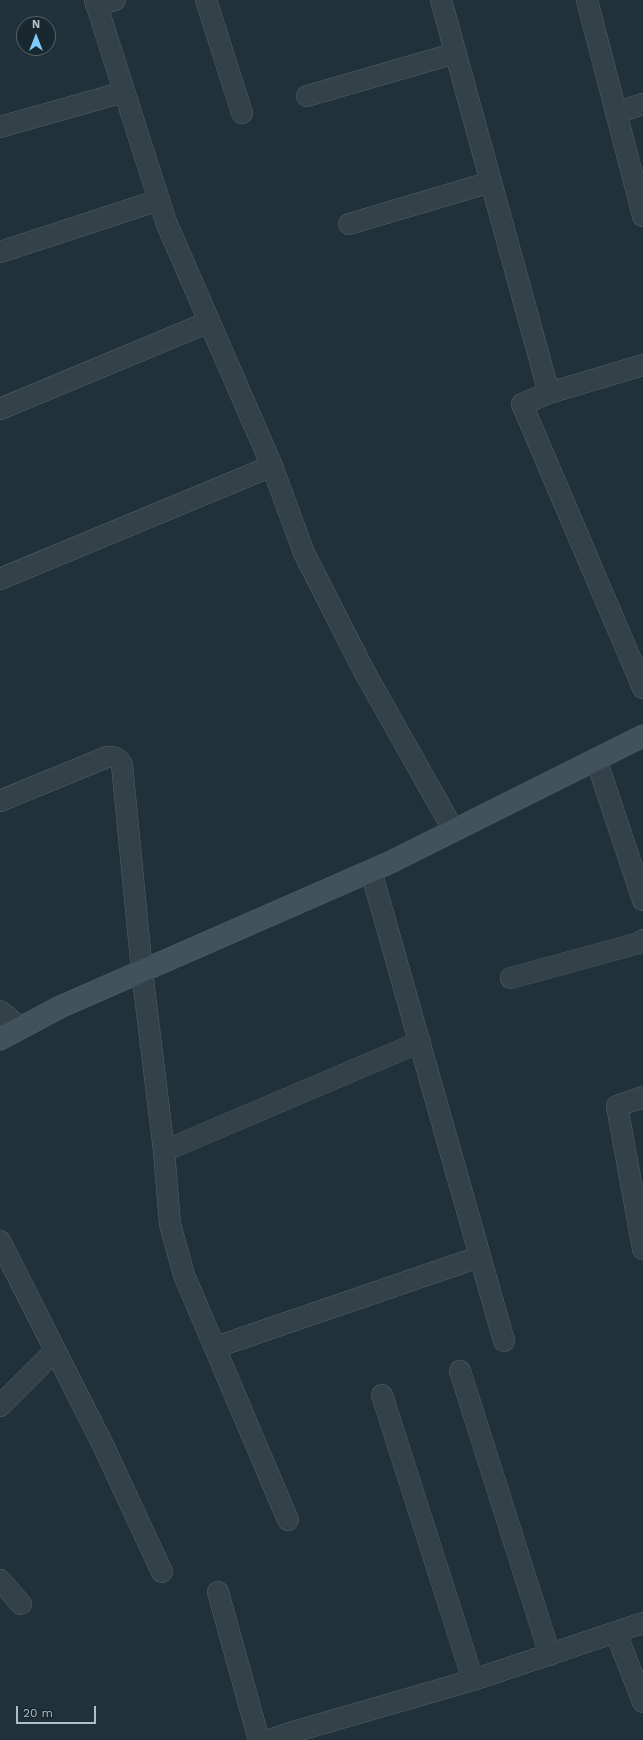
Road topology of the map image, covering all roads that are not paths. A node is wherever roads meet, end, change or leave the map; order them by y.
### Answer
1 (206, 0) edge
2 (441, 0) edge
3 (588, 0) edge
4 (102, 2) edge
5 (456, 53) junction
6 (124, 92) junction
7 (307, 96) dead end
8 (643, 104) edge
9 (616, 112) junction
10 (242, 113) dead end
11 (0, 127) edge
12 (491, 182) junction
13 (159, 200) junction
14 (643, 216) edge
15 (349, 224) dead end
16 (0, 252) edge
17 (209, 322) junction
18 (643, 365) edge
19 (549, 393) junction
20 (0, 409) edge
21 (272, 466) junction
22 (0, 579) edge
23 (643, 688) edge
24 (643, 736) edge
25 (596, 759) junction
26 (0, 801) edge
27 (454, 831) junction
28 (371, 871) junction
29 (643, 900) edge
30 (643, 940) edge
31 (142, 971) junction
32 (511, 978) dead end
33 (0, 1011) edge
34 (20, 1028) junction
35 (0, 1039) edge
36 (420, 1042) junction
37 (643, 1097) edge
38 (164, 1151) junction
39 (0, 1241) edge
40 (643, 1249) edge
41 (479, 1257) junction
42 (504, 1341) dead end
43 (216, 1347) junction
44 (55, 1351) junction
45 (460, 1371) dead end
46 (382, 1395) dead end
47 (0, 1406) edge
48 (288, 1520) dead end
49 (162, 1572) dead end
50 (0, 1580) edge
51 (218, 1592) dead end
52 (21, 1604) dead end
53 (643, 1623) edge
54 (616, 1633) junction
55 (550, 1655) junction
56 (473, 1680) junction
57 (643, 1702) edge
58 (259, 1740) edge
59 (270, 1740) edge

1 - 10 street
2 - 5 street
3 - 9 street
4 - 6 street
5 - 7 street
5 - 12 street
6 - 11 street
6 - 13 street
8 - 9 street
9 - 14 street
12 - 15 street
12 - 19 street
13 - 16 street
13 - 17 street
17 - 20 street
17 - 21 street
18 - 19 street
19 - 23 street
21 - 22 street
21 - 27 street
24 - 25 street
25 - 27 street
25 - 29 street
26 - 31 street
27 - 28 street
28 - 31 street
28 - 36 street
30 - 32 street
31 - 34 street
31 - 38 street
33 - 34 street
34 - 35 street
36 - 38 street
36 - 41 street
37 - 40 street
38 - 43 street
39 - 44 street
41 - 42 street
41 - 43 street
43 - 48 street
44 - 47 street
44 - 49 street
45 - 55 street
46 - 56 street
50 - 52 street
51 - 58 street
53 - 54 street
54 - 55 street
54 - 57 street
55 - 56 street
56 - 59 street

